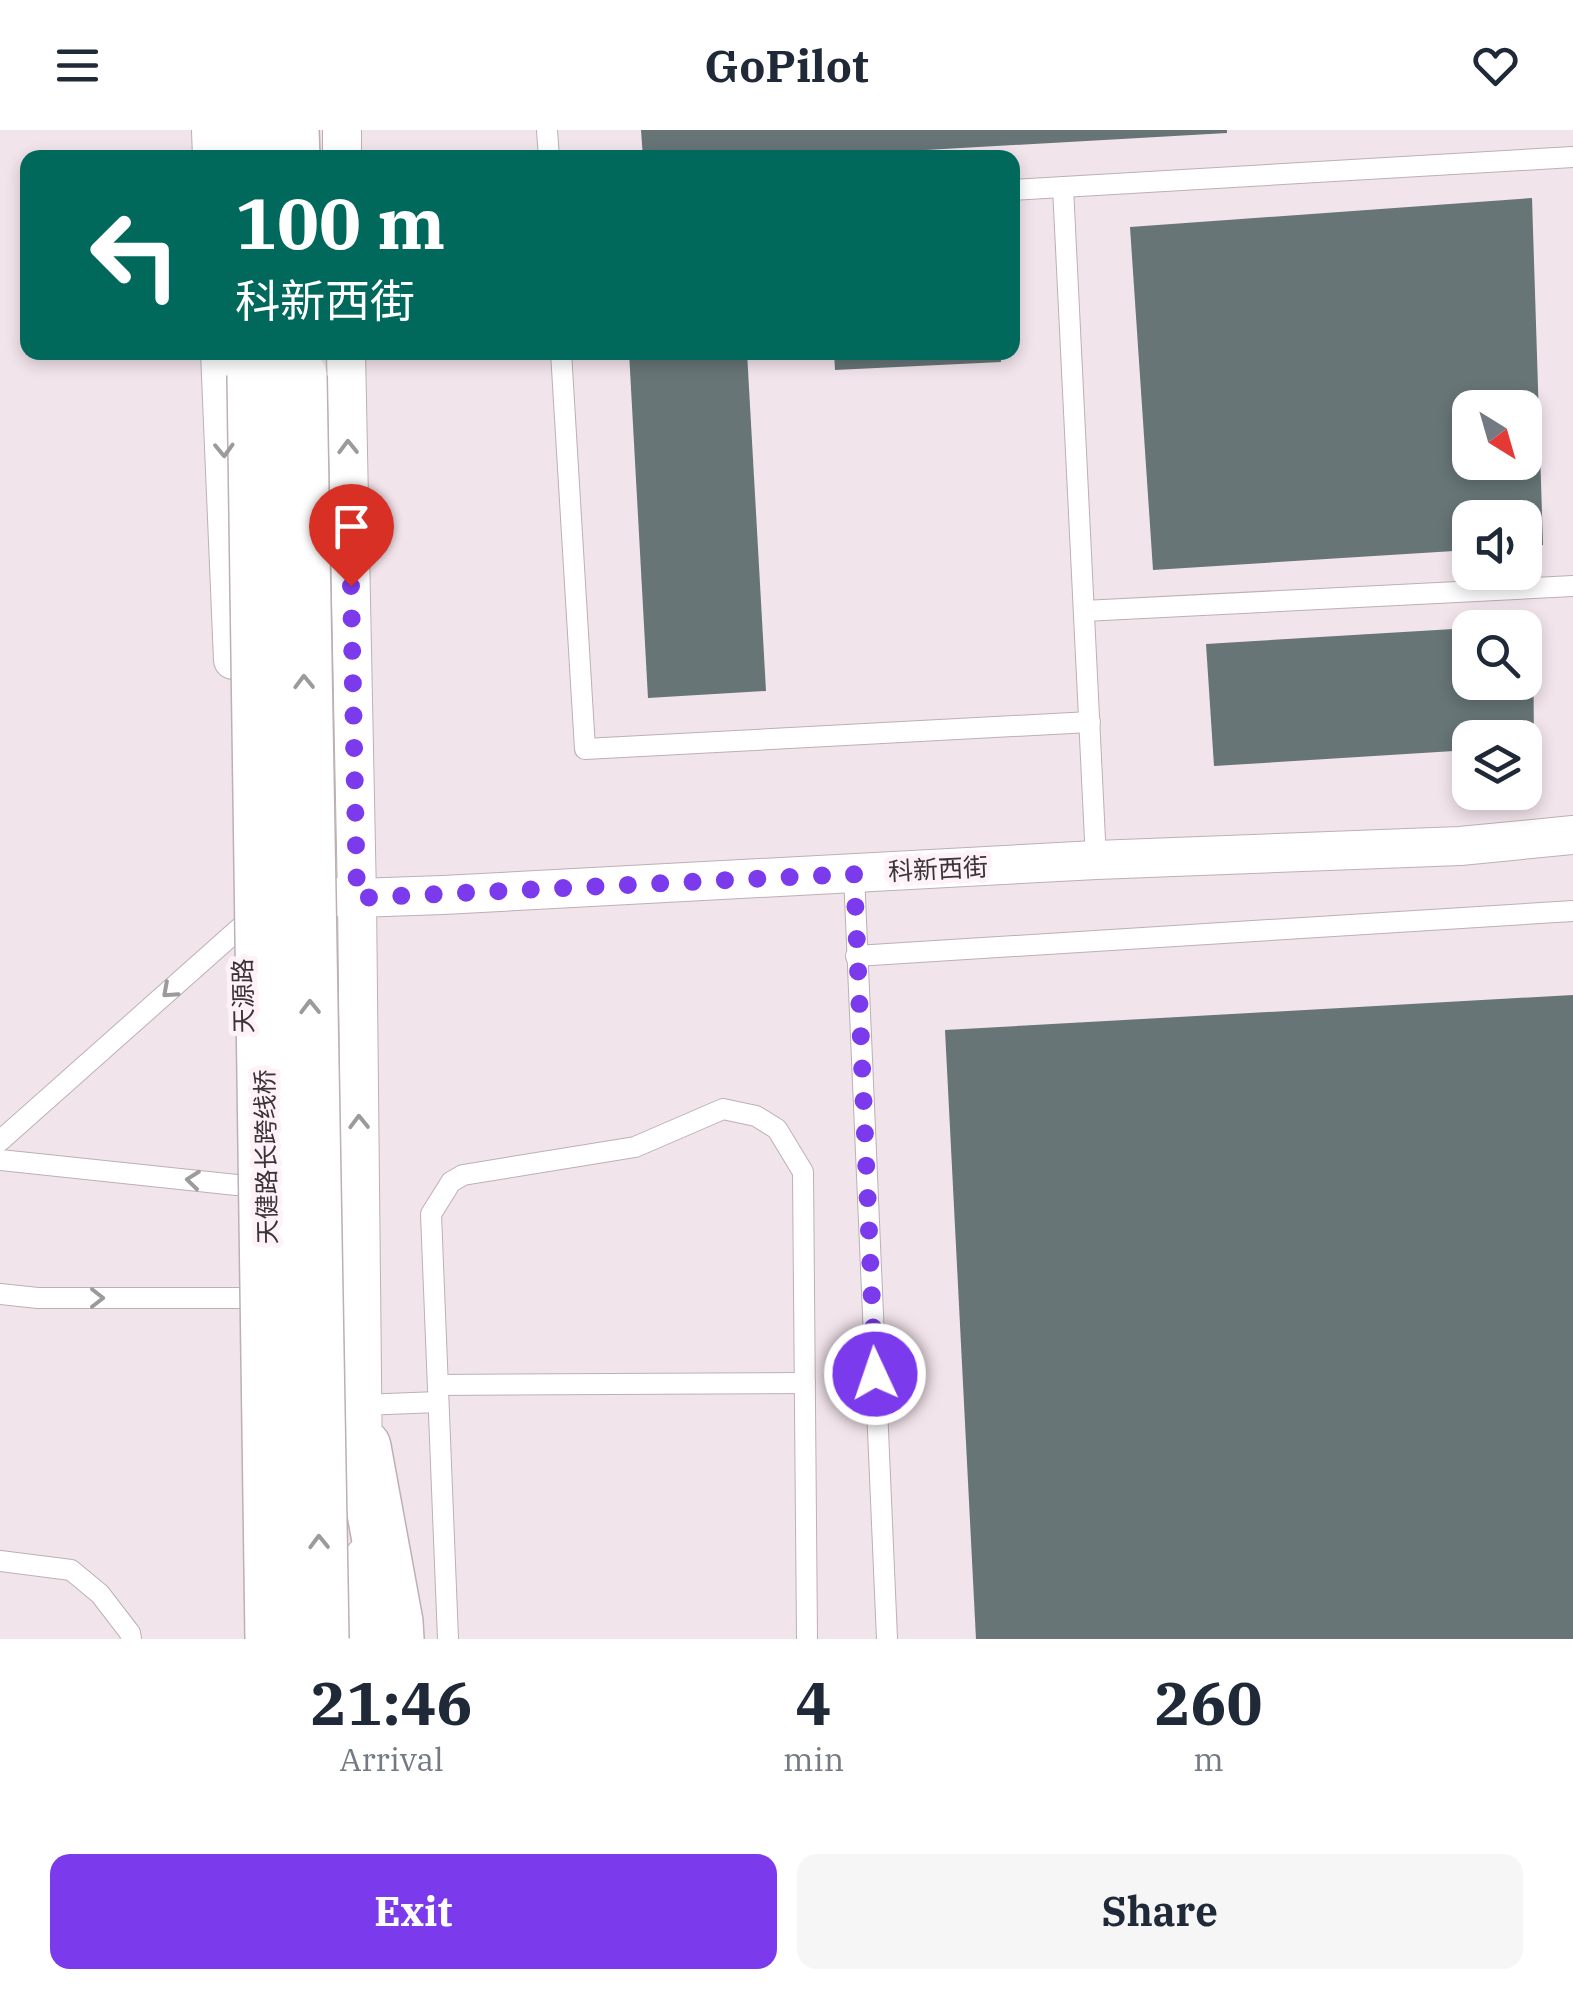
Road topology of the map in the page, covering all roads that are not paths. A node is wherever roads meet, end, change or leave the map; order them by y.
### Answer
1 (1573, 157) edge
2 (1063, 187) junction
3 (1020, 190) edge
4 (279, 360) edge
5 (561, 360) edge
6 (1573, 586) edge
7 (1084, 611) junction
8 (1090, 722) junction
9 (1573, 835) edge
10 (1096, 860) junction
11 (854, 874) junction
12 (357, 898) junction
13 (242, 910) junction
14 (1573, 911) edge
15 (856, 956) junction
16 (0, 1141) edge
17 (0, 1160) edge
18 (360, 1183) junction
19 (246, 1186) junction
20 (0, 1294) edge
21 (361, 1297) junction
22 (245, 1298) junction
23 (805, 1383) junction
24 (438, 1393) junction
25 (362, 1426) junction
26 (0, 1561) edge
27 (131, 1639) edge
28 (254, 1639) edge
29 (274, 1639) edge
30 (321, 1639) edge
31 (365, 1639) edge
32 (396, 1639) edge
33 (448, 1639) edge
34 (807, 1639) edge
35 (888, 1639) edge

1 - 2 lane
2 - 3 lane
2 - 7 lane
12 -> 4 street
4 -> 13 street, 天源路
4 - 29 main road, 天健路长跨线桥, bridge
30 -> 4 main road, 天健路长跨线桥, bridge
5 - 8 lane
6 - 7 lane
7 - 8 lane
8 - 10 lane
9 - 10 street, 科新西街
10 - 11 street, 科新西街
11 - 12 street, 科新西街
11 - 15 lane
12 - 13 street, 科新西街
18 -> 12 street
13 -> 16 lane
13 - 19 street, 天源路
14 - 15 lane
15 - 35 lane
19 -> 17 lane
18 - 19 lane
18 - 21 street
19 - 22 street, 天源路
20 -> 22 lane
21 - 22 lane
21 - 25 street
22 - 28 street, 天源路
23 - 24 lane
23 - 24 lane
23 - 34 lane
24 - 25 lane
24 - 33 lane
25 - 31 street
25 - 32 main road
26 - 27 lane

